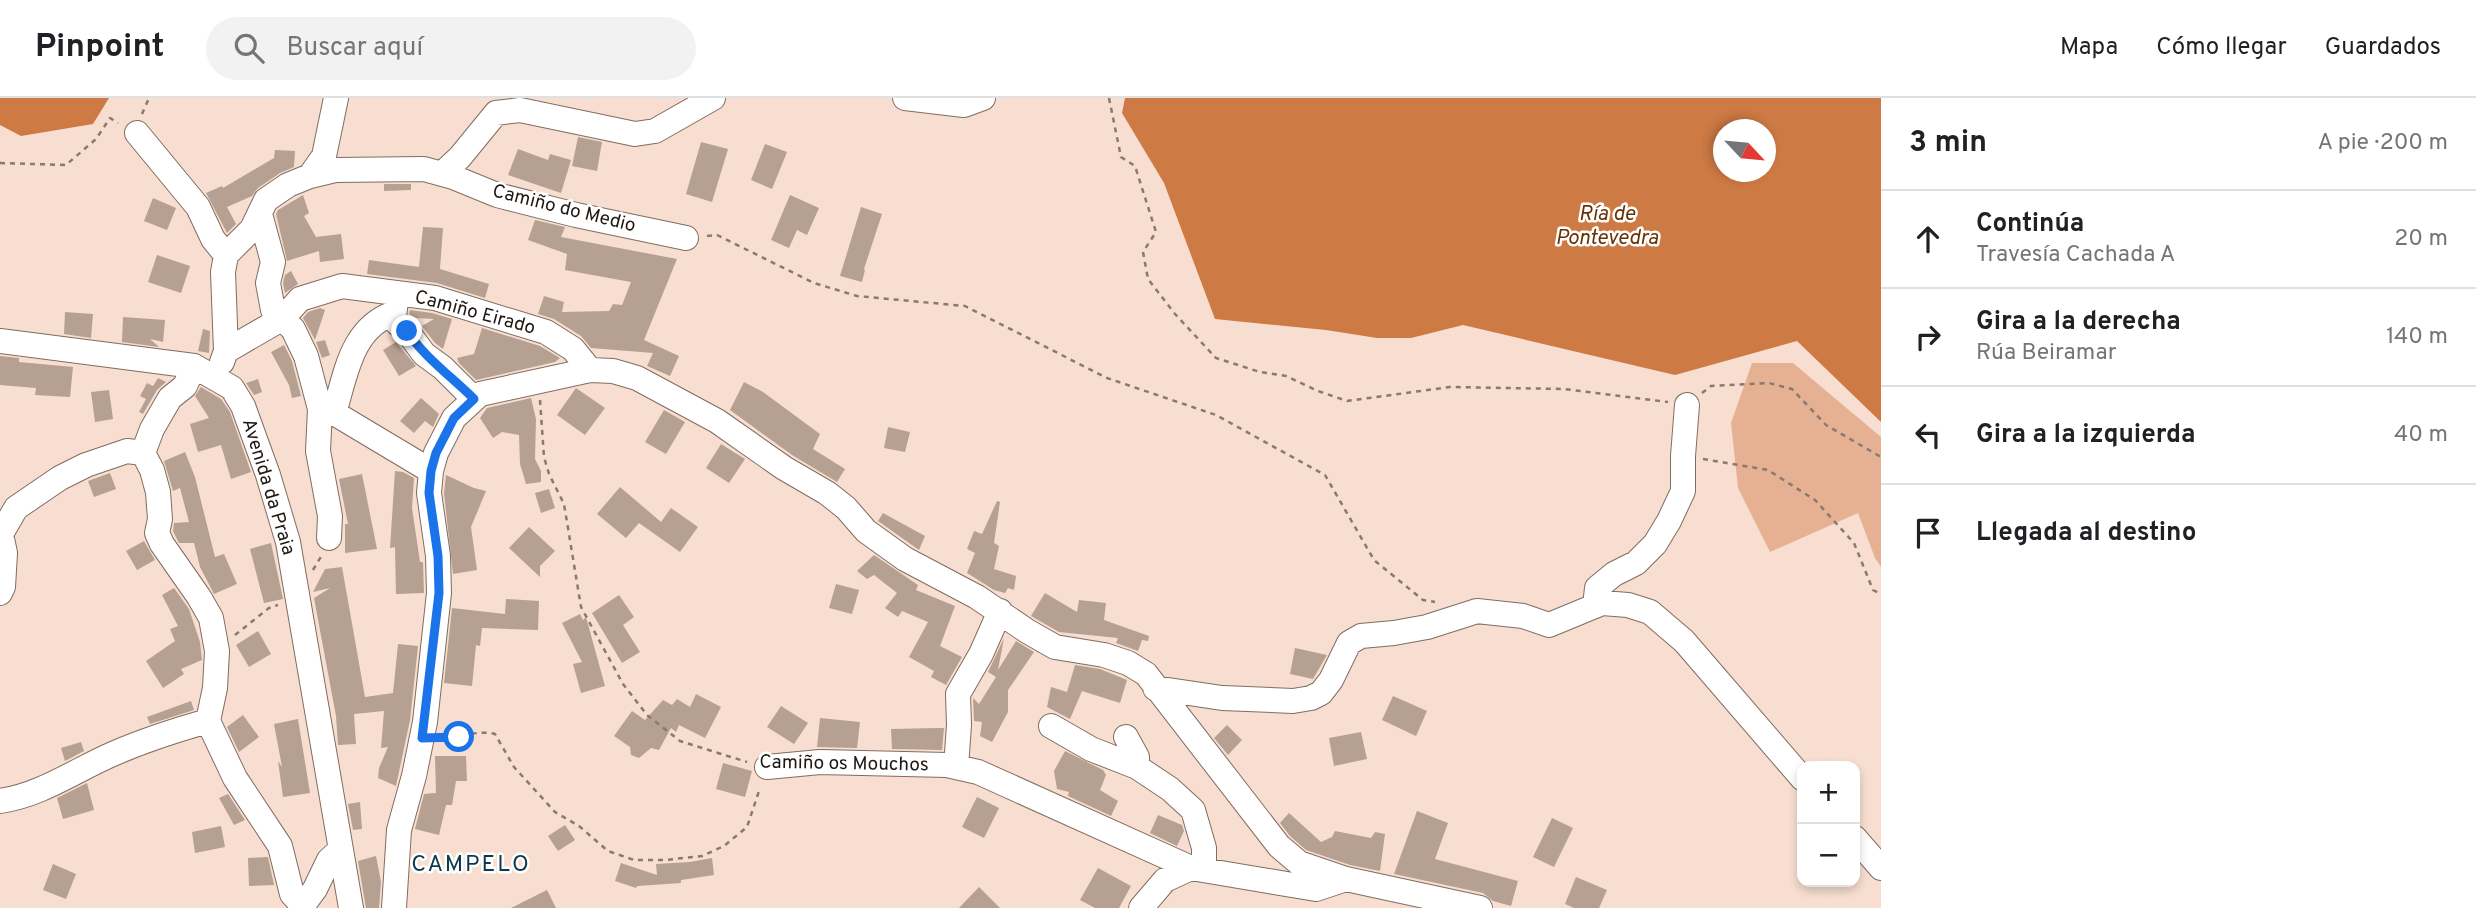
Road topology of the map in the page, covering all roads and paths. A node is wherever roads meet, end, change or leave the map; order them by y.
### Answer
1 (149, 98) edge
2 (336, 98) edge
3 (713, 98) edge
4 (905, 98) edge
5 (983, 98) edge
6 (1109, 98) edge
7 (137, 133) junction
8 (0, 163) edge
9 (443, 173) junction
10 (310, 176) junction
11 (260, 214) junction
12 (687, 238) joint
13 (226, 255) junction
14 (395, 303) junction
15 (284, 318) junction
16 (0, 341) edge
17 (226, 351) junction
18 (194, 366) junction
19 (590, 370) junction
20 (216, 377) junction
21 (537, 380) junction
22 (474, 399) junction
23 (1687, 405) junction
24 (327, 411) junction
25 (143, 453) junction
26 (1682, 456) junction
27 (1881, 457) edge
28 (431, 471) junction
29 (0, 534) edge
30 (329, 538) dead end
31 (0, 593) edge
32 (1881, 594) edge
33 (297, 598) junction
34 (1436, 603) dead end
35 (1595, 606) junction
36 (1000, 611) junction
37 (217, 650) junction
38 (1155, 688) junction
39 (208, 721) junction
40 (1051, 726) dead end
41 (1126, 737) dead end
42 (422, 738) junction
43 (766, 767) junction
44 (956, 767) junction
45 (1137, 767) junction
46 (1797, 772) edge
47 (0, 801) edge
48 (1860, 844) edge
49 (340, 850) junction
50 (1881, 868) edge
51 (1198, 869) junction
52 (1346, 879) junction
53 (301, 907) edge
54 (351, 908) edge
55 (394, 908) edge
56 (1141, 908) edge
57 (1480, 908) edge

1 - 7 path
2 - 10 street
3 - 9 street
4 - 5 street
6 - 23 path
7 - 8 path
7 - 13 street
9 - 10 street, Camiño do Medio
9 - 12 street, Camiño do Medio
10 - 11 street, Camiño do Medio
11 - 13 street, Camiño do Medio
11 - 15 street
12 - 34 path
13 - 17 street
14 - 15 street, Camiño Eirado
14 - 19 street, Camiño Eirado
14 - 22 street
14 - 24 street
15 - 17 street, Camiño Eirado
15 - 24 street
16 - 18 street, Avenida da Praia
17 - 20 street
18 - 20 street, Avenida da Praia
18 - 25 street
19 - 21 street
19 - 36 street
20 - 33 street, Avenida da Praia
21 - 22 street
21 - 43 path, Camiño os Mouchos
22 - 28 street
23 - 26 street
23 - 27 path
24 - 28 street
24 - 30 street
25 - 29 street
25 - 37 street
26 - 32 path
26 - 35 street
28 - 42 street
29 - 31 street
33 - 37 path
33 - 49 street, Avenida da Praia
35 - 38 street
35 - 46 street
36 - 38 street
36 - 44 street
37 - 39 street
38 - 52 street
39 - 47 street
39 - 53 street
40 - 45 street
41 - 45 street
42 - 43 path
42 - 55 street
43 - 44 street, Camiño os Mouchos
44 - 51 street, Camiño os Mouchos
45 - 51 street
48 - 50 street
49 - 53 street
49 - 54 street, Avenida da Praia
51 - 52 street, Camiño os Mouchos
51 - 56 street
52 - 57 street

